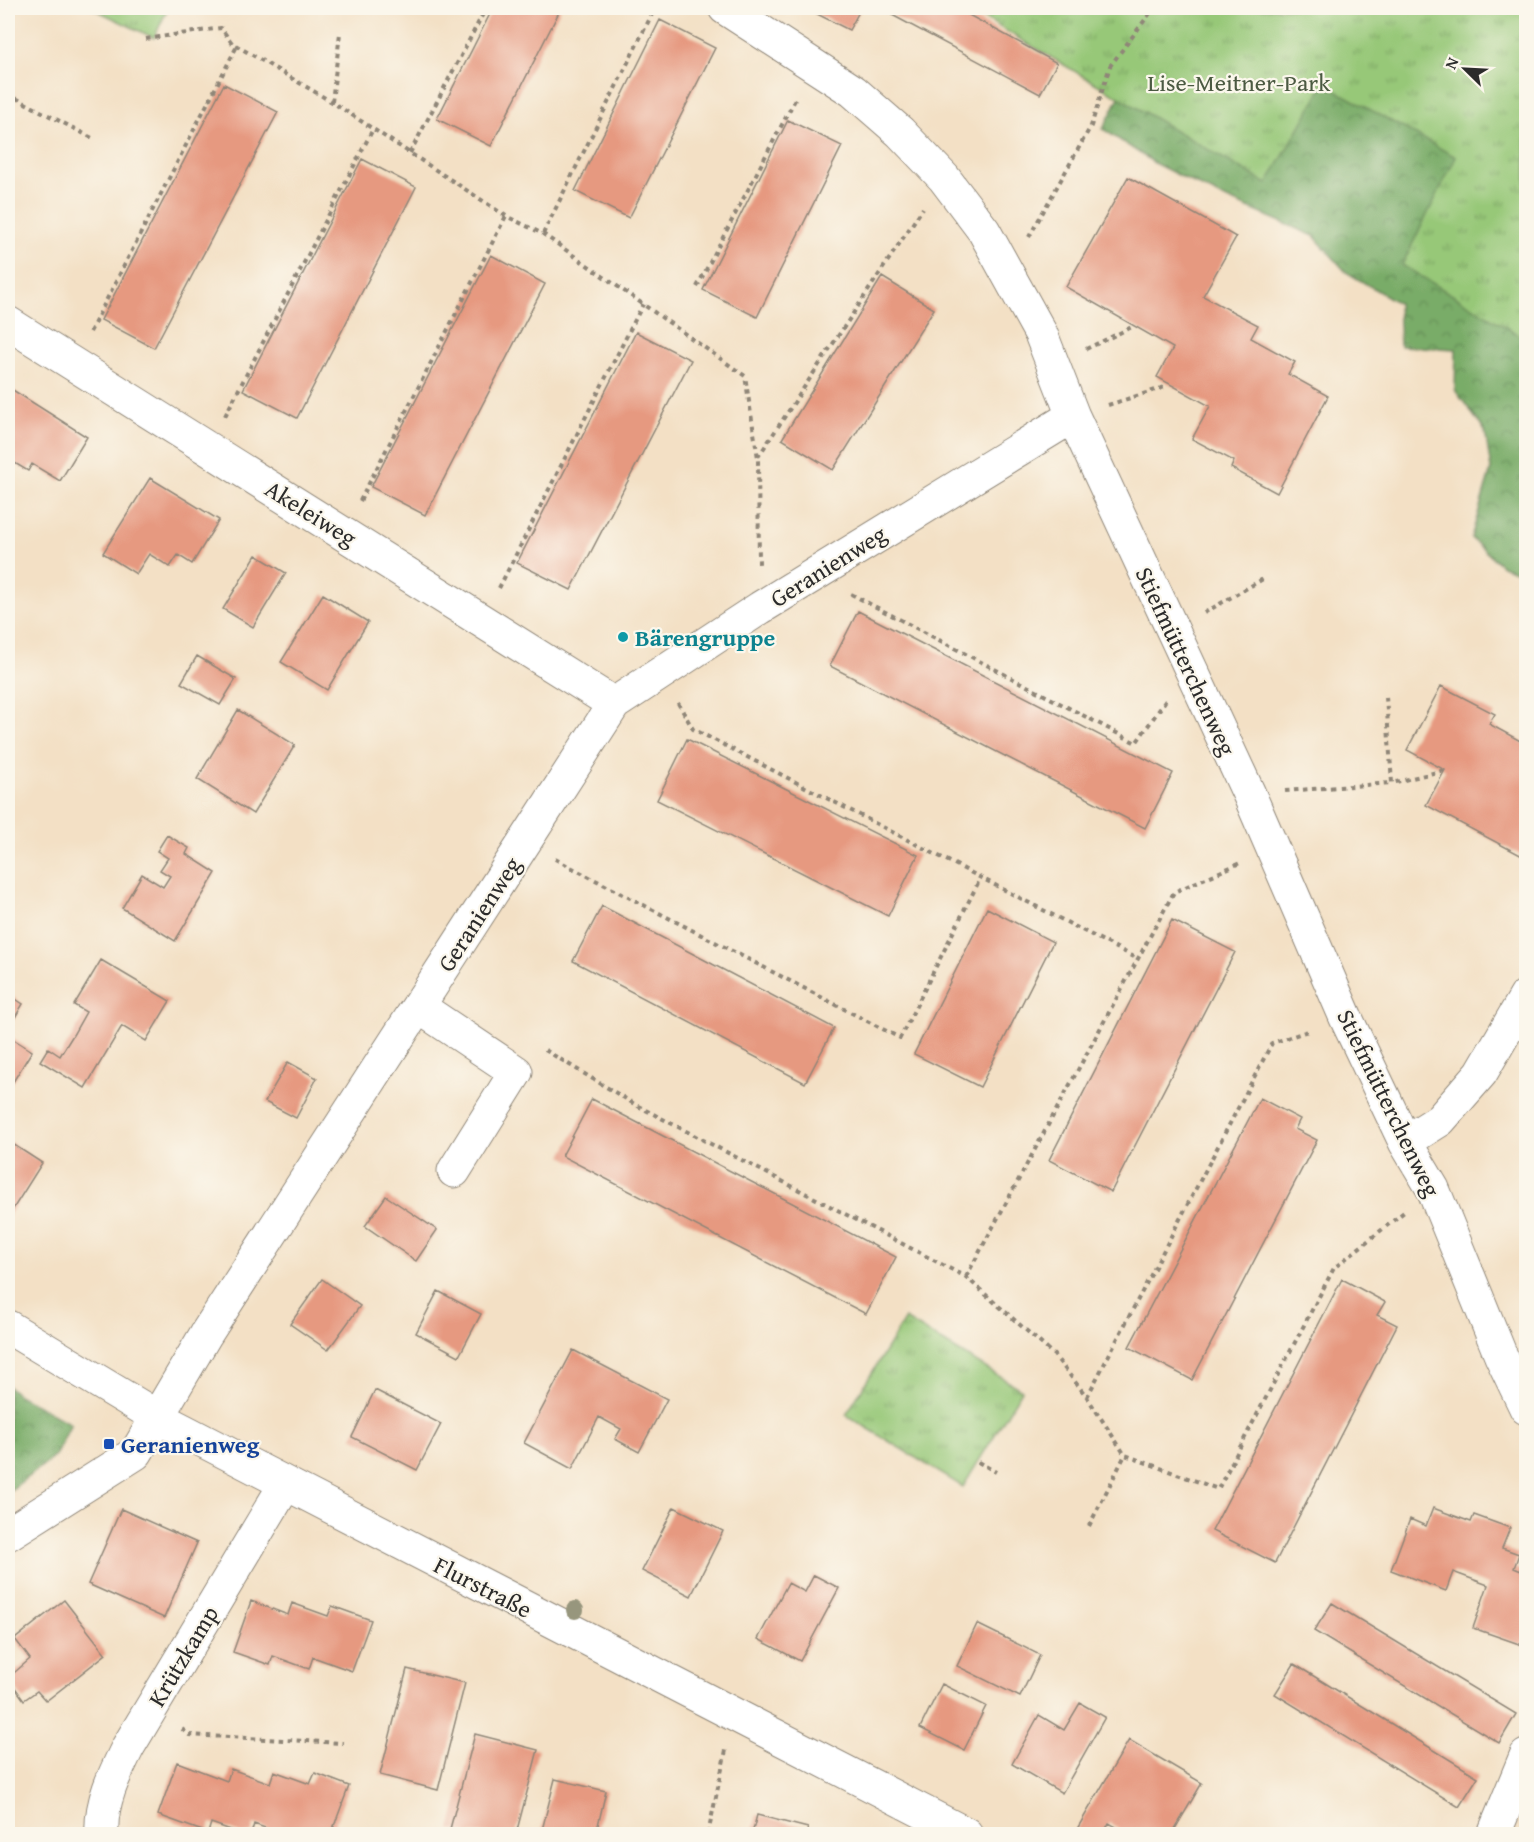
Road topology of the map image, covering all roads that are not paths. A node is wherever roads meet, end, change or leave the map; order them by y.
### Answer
1 (725, 8) edge
2 (8, 323) edge
3 (1072, 416) junction
4 (614, 704) junction
5 (1527, 996) edge
6 (418, 1007) junction
7 (1405, 1142) junction
8 (454, 1171) dead end
9 (8, 1326) edge
10 (1527, 1408) edge
11 (159, 1419) junction
12 (285, 1485) junction
13 (8, 1534) edge
14 (1527, 1756) edge
15 (102, 1834) edge
16 (966, 1834) edge
17 (1494, 1834) edge

1 - 3 street, Stiefmütterchenweg
2 - 4 street, Akeleiweg
3 - 4 street, Geranienweg
3 - 7 street, Stiefmütterchenweg
4 - 6 street, Geranienweg
5 - 7 street
6 - 8 street
6 - 11 street, Geranienweg
7 - 10 street, Stiefmütterchenweg
9 - 11 street, Flurstraße
11 - 12 street, Flurstraße
11 - 13 street, Geranienweg
12 - 15 street, Krützkamp
12 - 16 street, Flurstraße
14 - 17 street

